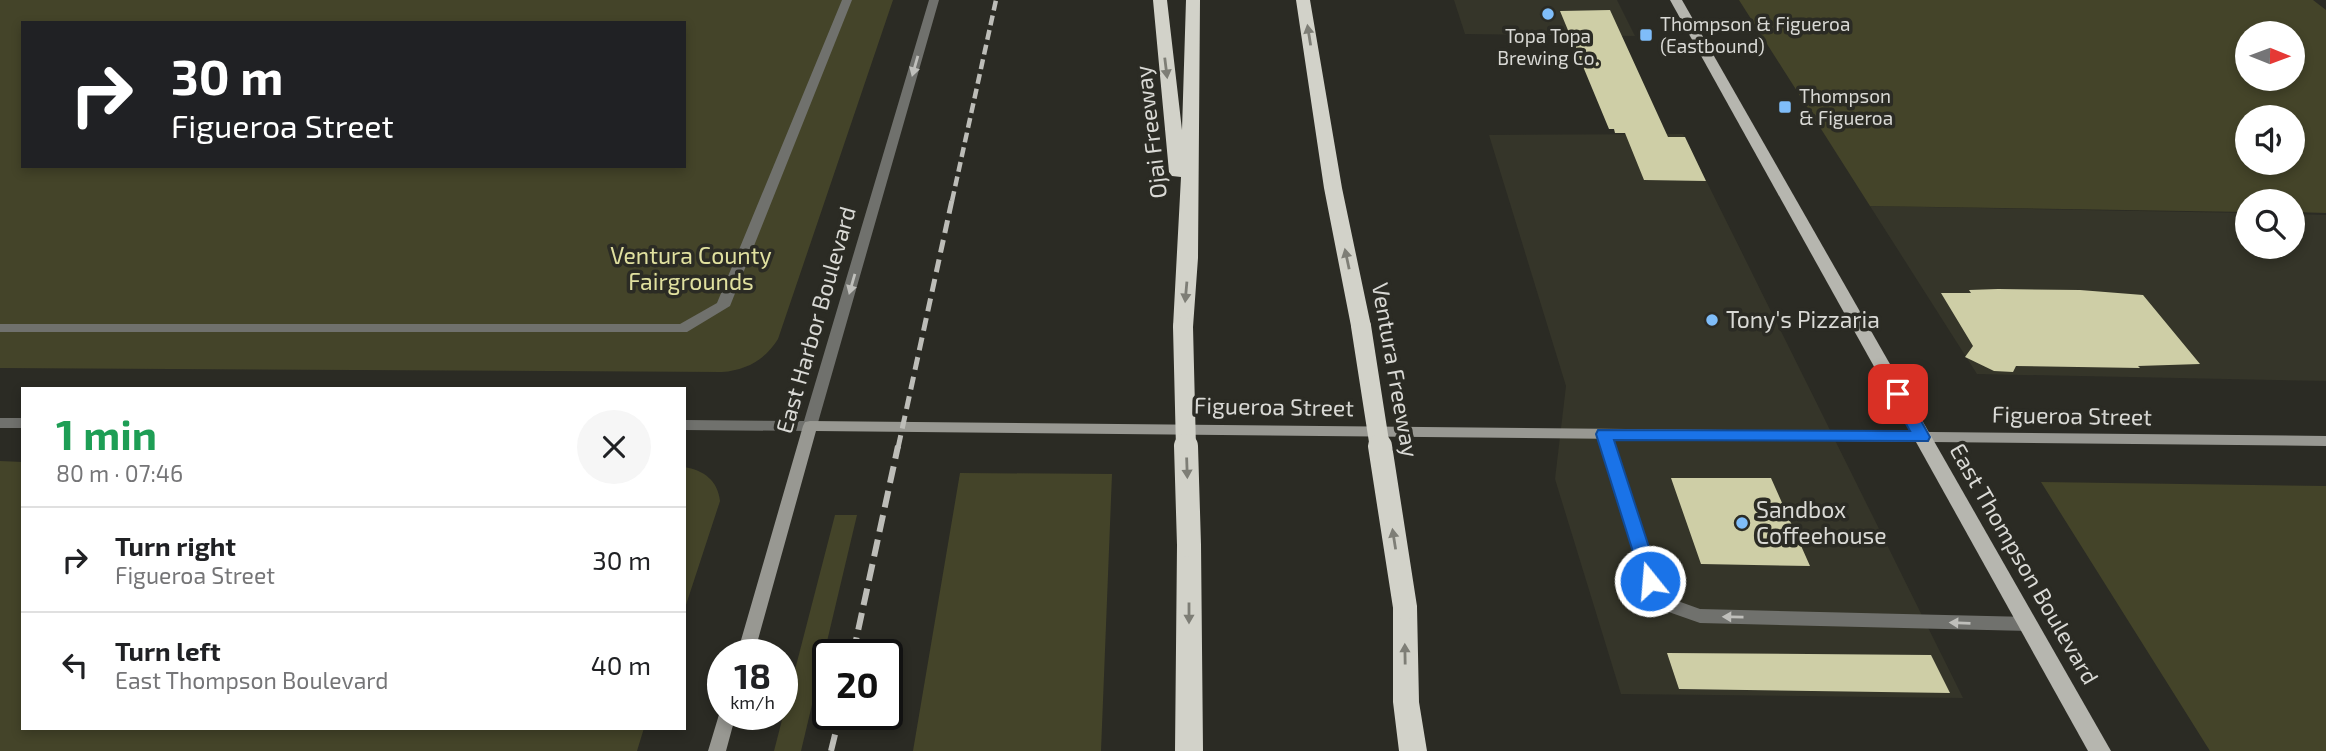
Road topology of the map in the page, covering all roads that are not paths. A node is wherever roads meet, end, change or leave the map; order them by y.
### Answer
1 (847, 0) edge
2 (934, 0) edge
3 (1160, 0) edge
4 (1193, 0) edge
5 (1303, 0) edge
6 (1676, 0) edge
7 (1188, 258) junction
8 (0, 328) edge
9 (0, 423) edge
10 (21, 423) edge
11 (686, 425) edge
12 (810, 426) junction
13 (1604, 434) junction
14 (1922, 437) junction
15 (2326, 441) edge
16 (2028, 624) junction
17 (749, 639) edge
18 (1406, 702) junction
19 (723, 730) edge
20 (717, 751) edge
21 (1189, 751) edge
22 (1413, 751) edge
23 (1424, 751) edge
24 (2100, 751) edge

1 - 8 street
2 -> 12 street, East Harbor Boulevard
3 -> 7 highway, Ojai Freeway
4 - 7 highway
18 -> 5 highway, Ventura Freeway, bridge
6 - 14 main road, East Thompson Boulevard
7 -> 21 highway, bridge
9 - 10 street
11 - 12 street, Figueroa Street
12 - 13 street, Figueroa Street
12 - 17 street, East Harbor Boulevard
13 - 14 street, Figueroa Street
16 -> 13 street
14 - 15 street, Figueroa Street
14 - 16 main road, East Thompson Boulevard
16 - 24 main road, East Thompson Boulevard
18 - 22 highway, Ventura Freeway
18 - 23 highway
19 - 20 street

